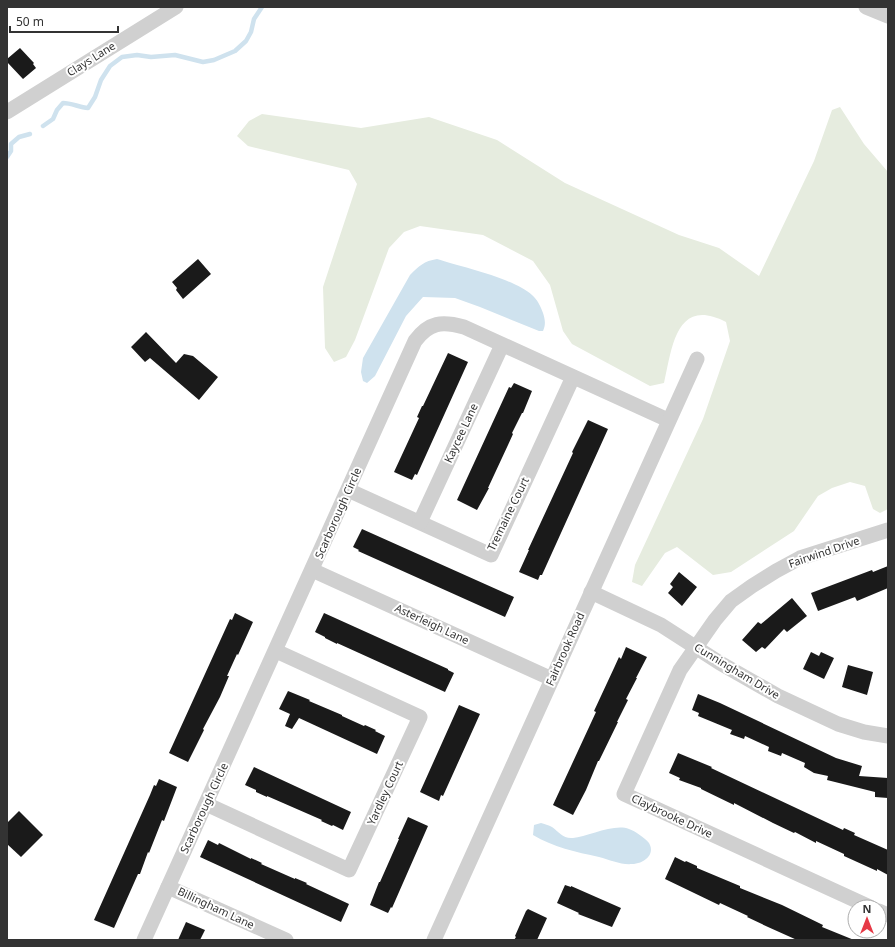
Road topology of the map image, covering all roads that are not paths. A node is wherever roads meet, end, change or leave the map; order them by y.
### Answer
1 (176, 7) edge
2 (866, 7) edge
3 (888, 16) edge
4 (7, 112) edge
5 (502, 345) junction
6 (697, 359) dead end
7 (572, 377) junction
8 (668, 420) junction
9 (348, 490) junction
10 (420, 522) junction
11 (888, 530) edge
12 (312, 570) junction
13 (591, 592) junction
14 (696, 646) junction
15 (276, 651) junction
16 (552, 679) junction
17 (888, 736) edge
18 (206, 804) junction
19 (168, 886) junction
20 (853, 899) edge
21 (144, 940) edge
22 (286, 940) edge
23 (434, 940) edge

1 - 4 street, Clays Lane
2 - 3 street
5 - 7 street, Scarborough Circle
5 - 9 street, Scarborough Circle
5 - 10 street, Kaycee Lane
6 - 8 street, Fairbrook Road
7 - 8 street, Scarborough Circle
7 - 10 street, Tremaine Court
8 - 13 street, Fairbrook Road
9 - 10 street, Tremaine Court
9 - 12 street, Scarborough Circle
11 - 14 street, Fairwind Drive
12 - 15 street, Scarborough Circle
12 - 16 street, Asterleigh Lane
13 - 14 street, Cunningham Drive
13 - 16 street, Fairbrook Road
14 - 17 street, Cunningham Drive
14 - 20 street, Claybrooke Drive
15 - 18 street, Scarborough Circle
15 - 18 street, Yardley Court
16 - 23 street, Fairbrook Road
18 - 19 street, Scarborough Circle
19 - 21 street, Scarborough Circle
19 - 22 street, Billingham Lane

